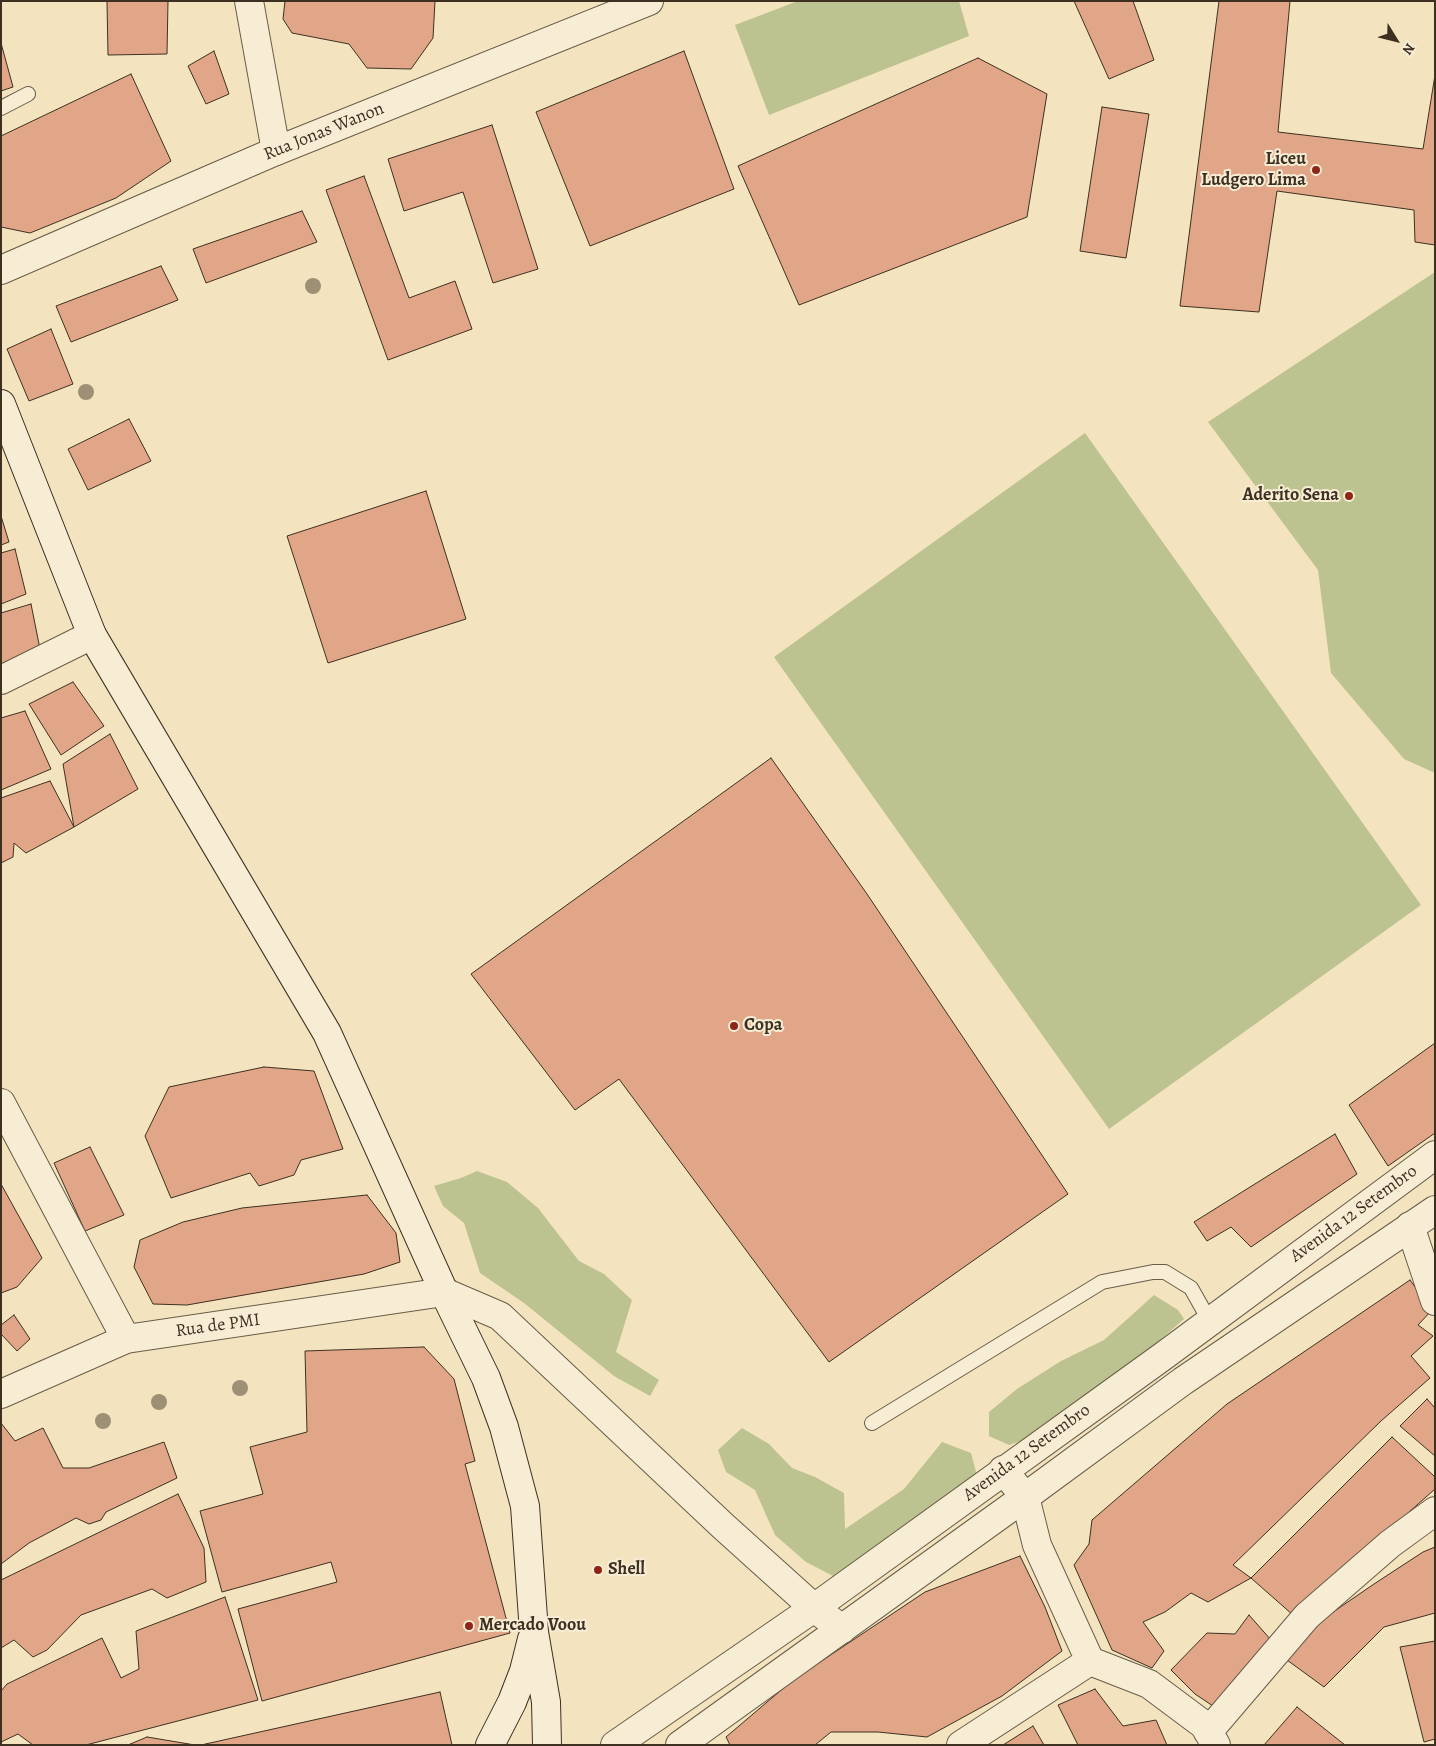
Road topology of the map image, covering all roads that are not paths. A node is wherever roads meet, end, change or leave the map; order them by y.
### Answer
1 (248, 1) edge
2 (649, 1) edge
3 (28, 94) dead end
4 (1, 108) edge
5 (276, 151) junction
6 (1, 270) edge
7 (1, 404) edge
8 (92, 635) junction
9 (1, 680) edge
10 (1, 1103) edge
11 (1435, 1155) edge
12 (1435, 1210) edge
13 (1410, 1226) junction
14 (444, 1292) junction
15 (1435, 1301) edge
16 (1209, 1320) junction
17 (126, 1339) junction
18 (1, 1394) edge
19 (872, 1423) dead end
20 (1003, 1470) junction
21 (1025, 1497) junction
22 (1435, 1511) edge
23 (814, 1608) junction
24 (842, 1629) junction
25 (534, 1632) junction
26 (1090, 1662) junction
27 (1212, 1738) edge
28 (490, 1745) edge
29 (547, 1745) edge
30 (615, 1745) edge
31 (680, 1745) edge
32 (961, 1745) edge

1 - 5 street
2 - 5 street, Rua Jonas Wanon
3 - 4 lane
5 - 6 street, Rua Jonas Wanon
7 - 8 street
8 - 9 street
8 - 14 street
10 - 17 street
11 - 16 street, Avenida 12 Setembro
12 - 13 street, Avenida 12 Setembro
13 - 15 street
13 - 21 street, Avenida 12 Setembro
14 - 17 street, Rua de PMI
14 - 23 street
14 - 25 street
16 - 19 lane
16 - 20 street, Avenida 12 Setembro
17 - 18 street, Rua de PMI
20 - 21 street
20 - 23 street, Avenida 12 Setembro
21 - 24 street, Avenida 12 Setembro
21 - 26 street
22 - 27 street
23 - 24 street
23 - 30 street, Avenida 12 Setembro
24 - 31 street, Avenida 12 Setembro
25 - 28 street
25 - 29 street
26 - 27 street
26 - 32 street

